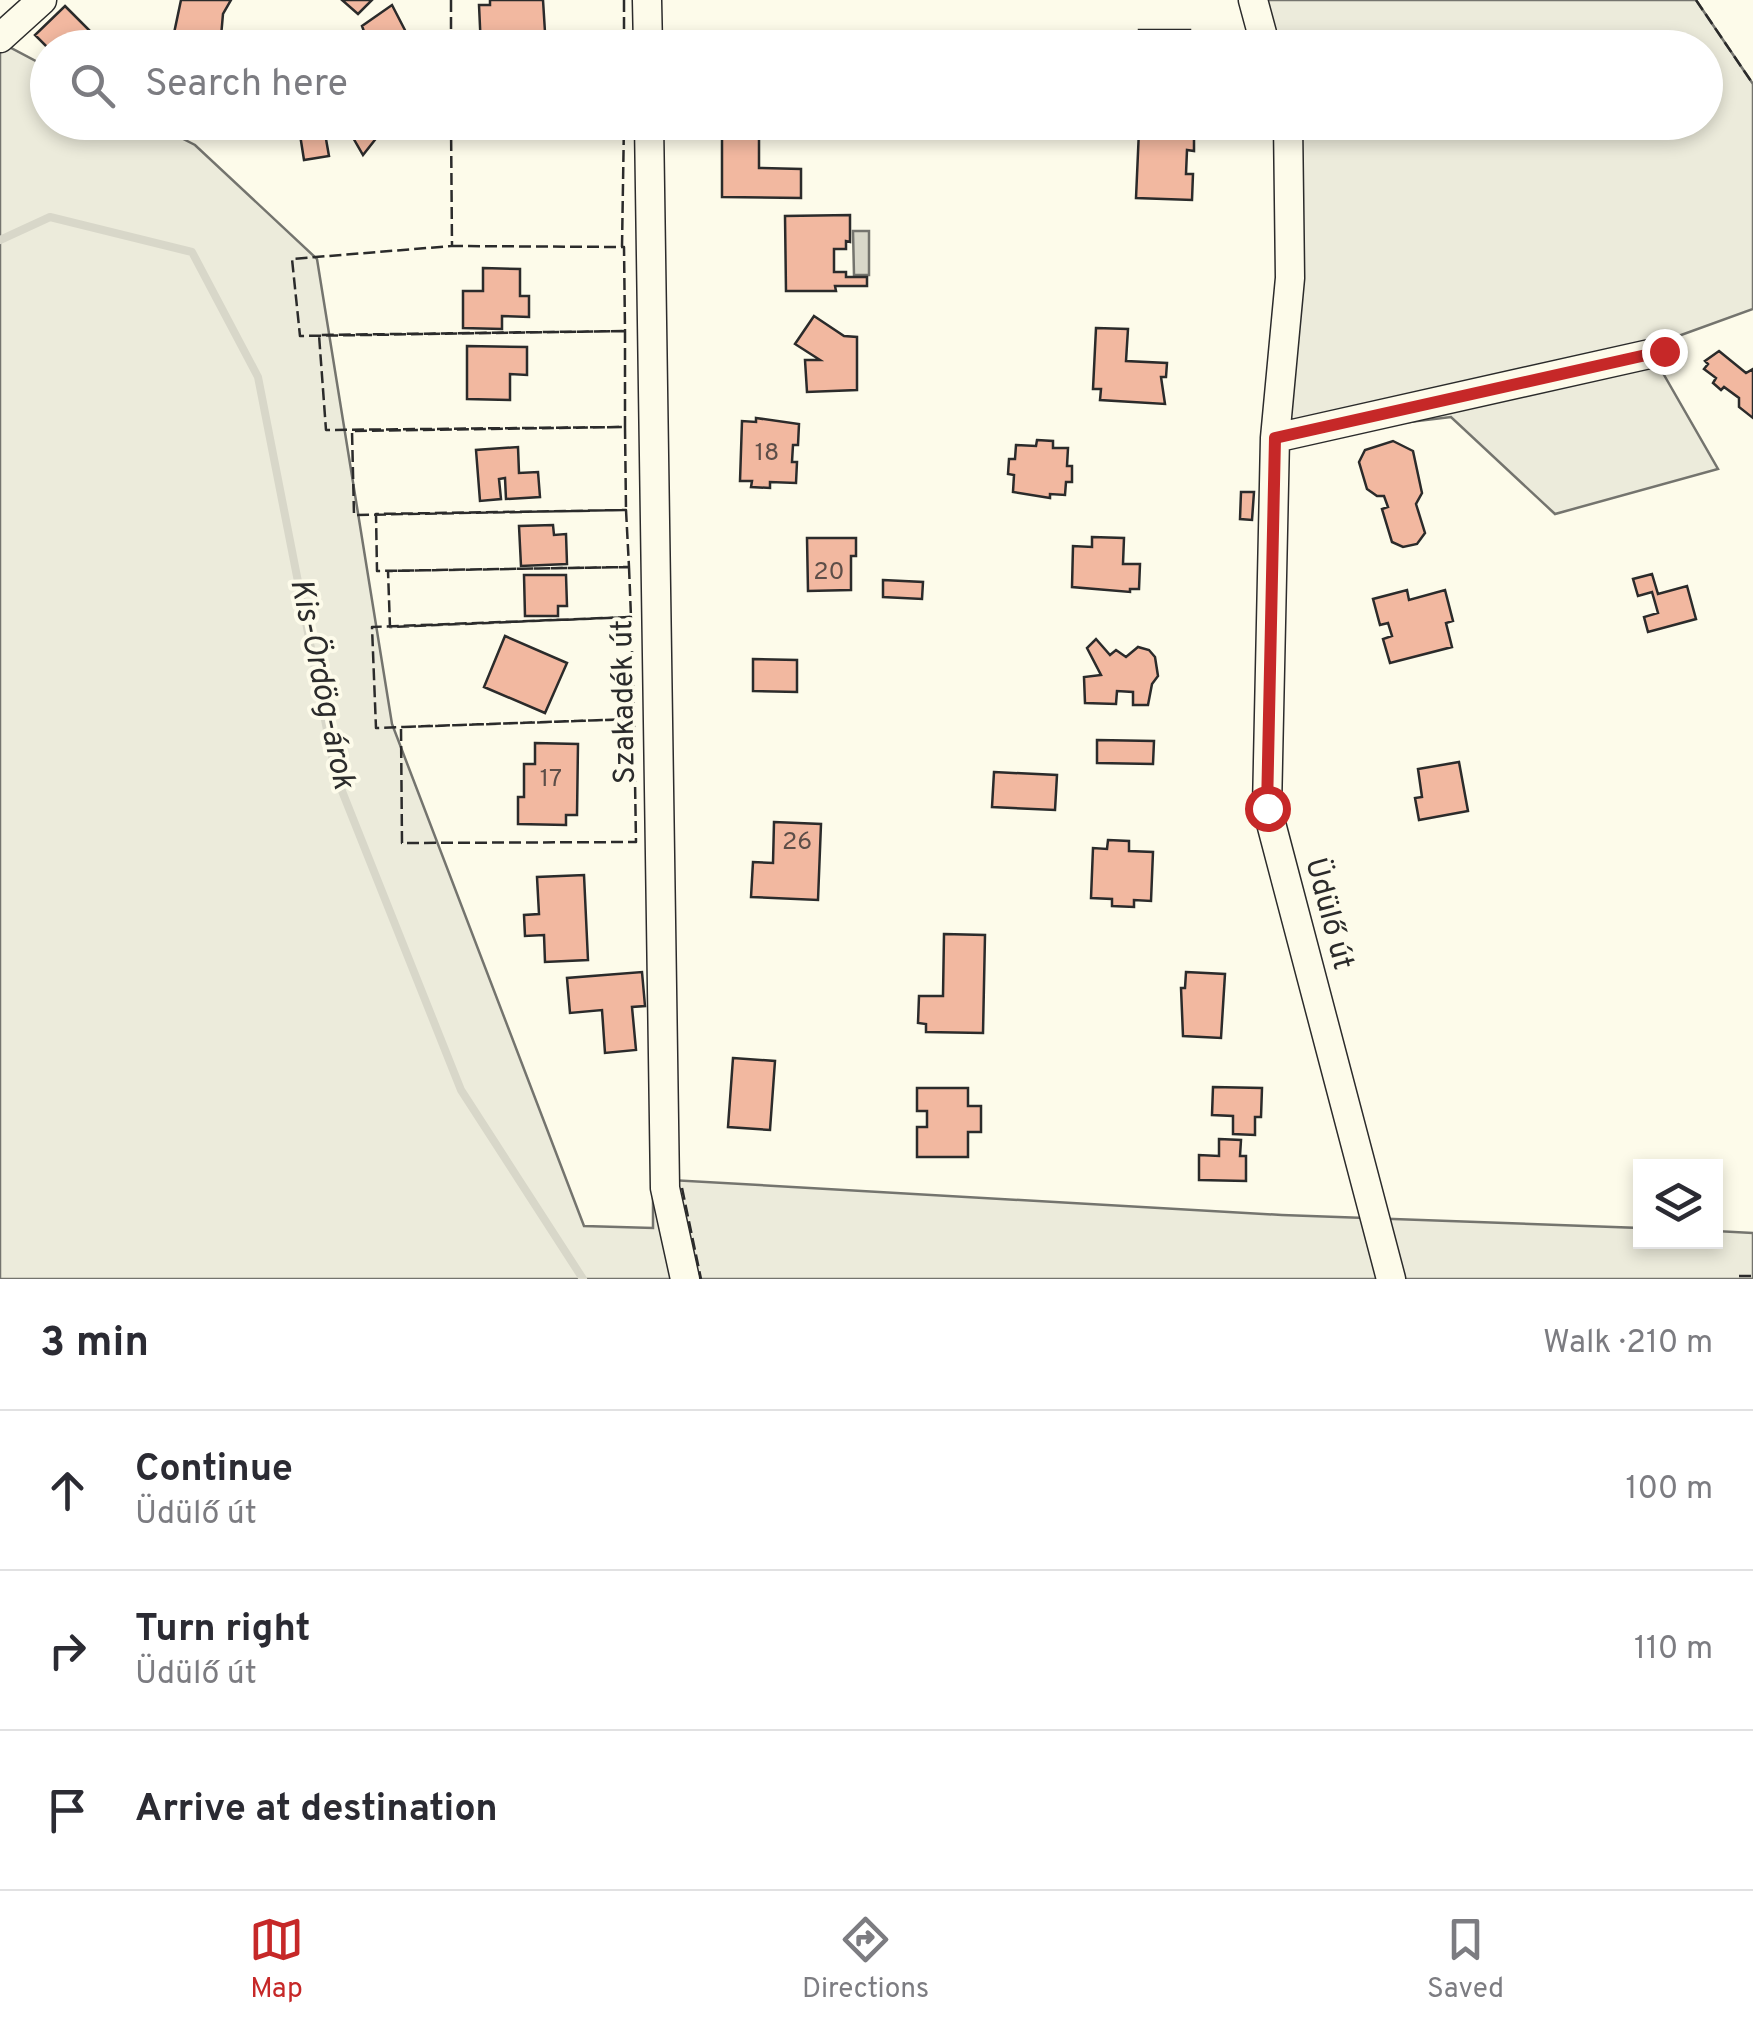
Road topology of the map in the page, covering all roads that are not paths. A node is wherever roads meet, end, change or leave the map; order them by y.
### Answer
1 (42, 0) edge
2 (647, 0) edge
3 (1252, 0) edge
4 (648, 30) edge
5 (1261, 30) edge
6 (0, 38) edge
7 (649, 140) edge
8 (1288, 140) edge
9 (1664, 351) dead end
10 (1275, 438) junction
11 (685, 1279) edge
12 (1391, 1279) edge

1 - 6 street
2 - 4 street
3 - 5 street
7 - 11 street, Szakadék út
8 - 10 street, Üdülő út
9 - 10 street
10 - 12 street, Üdülő út

